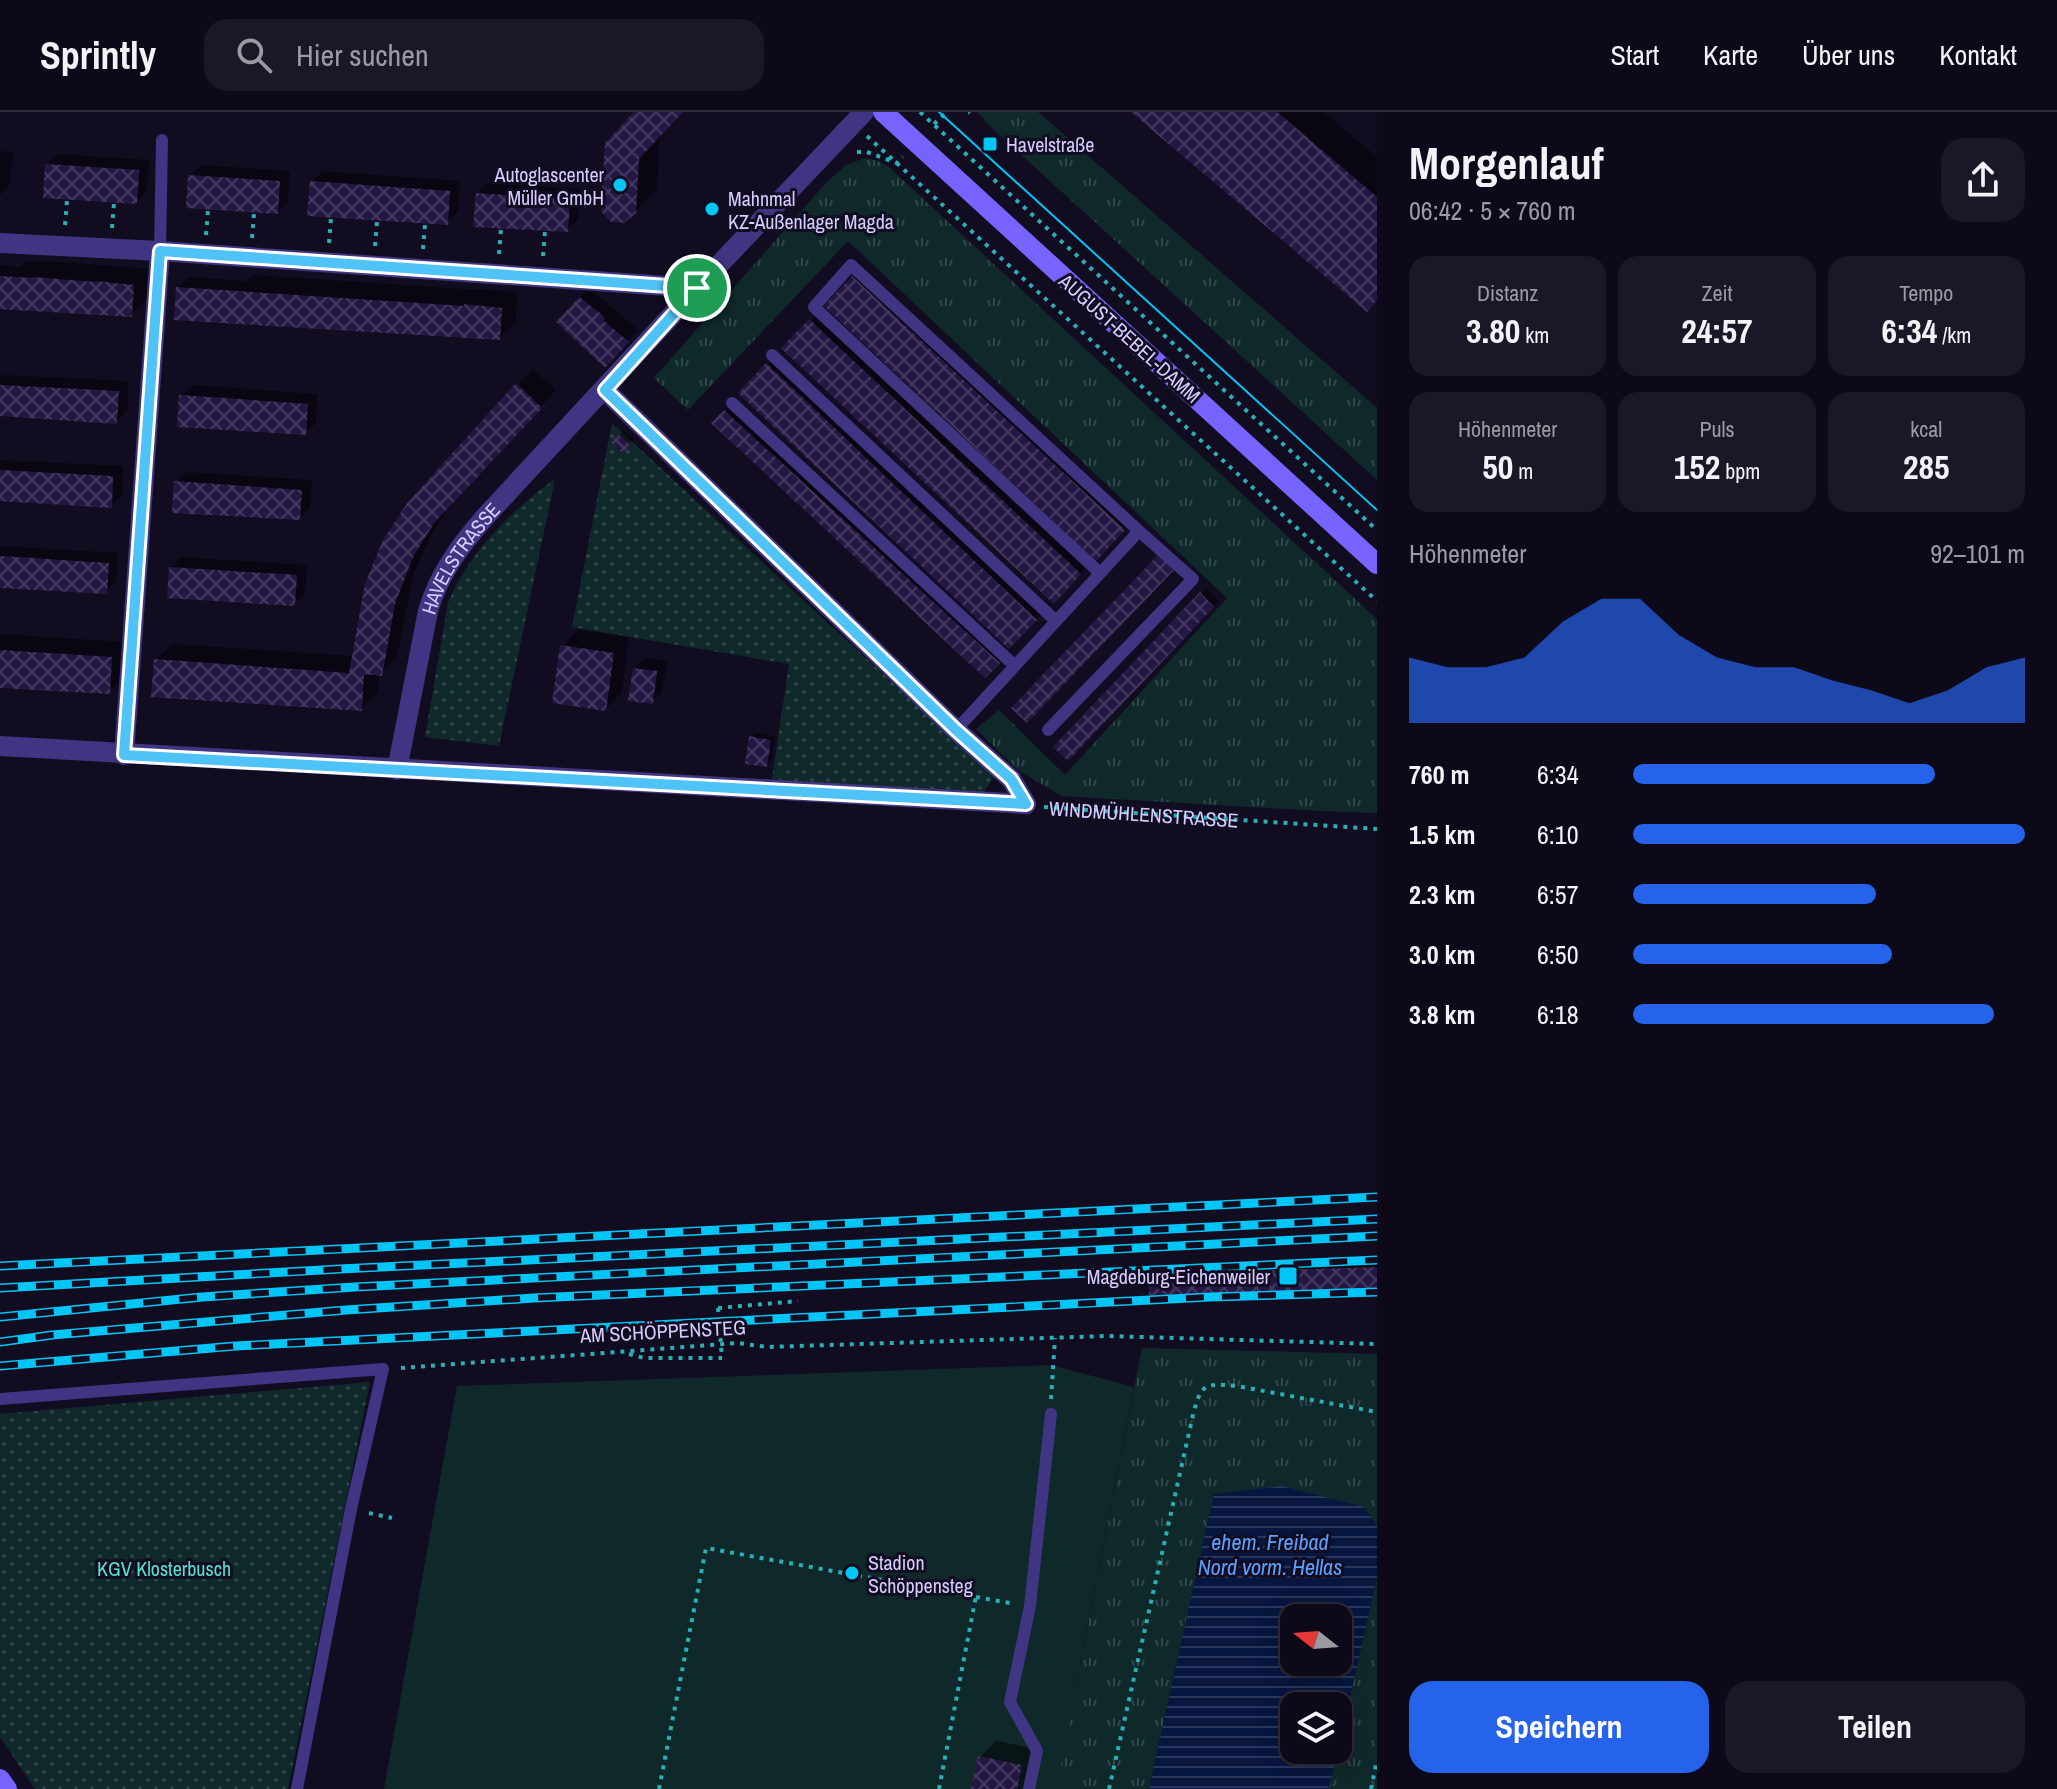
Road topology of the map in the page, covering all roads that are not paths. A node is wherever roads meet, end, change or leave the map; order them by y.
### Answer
1 (864, 112) edge
2 (883, 112) edge
3 (162, 140) dead end
4 (0, 243) edge
5 (160, 251) junction
6 (697, 288) junction
7 (772, 355) dead end
8 (605, 390) junction
9 (732, 403) dead end
10 (1139, 531) junction
11 (1377, 564) edge
12 (1100, 573) junction
13 (1056, 621) junction
14 (1015, 666) junction
15 (956, 730) junction
16 (1048, 730) dead end
17 (0, 746) edge
18 (124, 755) junction
19 (397, 770) junction
20 (0, 1399) edge
21 (1051, 1414) road end
22 (0, 1779) edge
23 (7, 1789) edge
24 (297, 1789) edge
25 (1029, 1789) edge

1 - 6 street, HAVELSTRASSE
2 - 11 main road, AUGUST-BEBEL-DAMM
3 - 5 lane
4 - 5 street
5 - 6 street
5 - 18 street
6 - 8 street, HAVELSTRASSE
7 - 13 lane
8 - 15 street
8 - 19 street, HAVELSTRASSE
9 - 14 lane
10 - 12 lane
10 - 12 lane
10 - 16 lane
12 - 13 lane
13 - 14 lane
14 - 15 lane
15 - 19 street, WINDMÜHLENSTRASSE
17 - 18 street, WINDMÜHLENSTRASSE
18 - 19 street, WINDMÜHLENSTRASSE
20 - 24 lane
21 - 25 lane
22 - 23 main road

